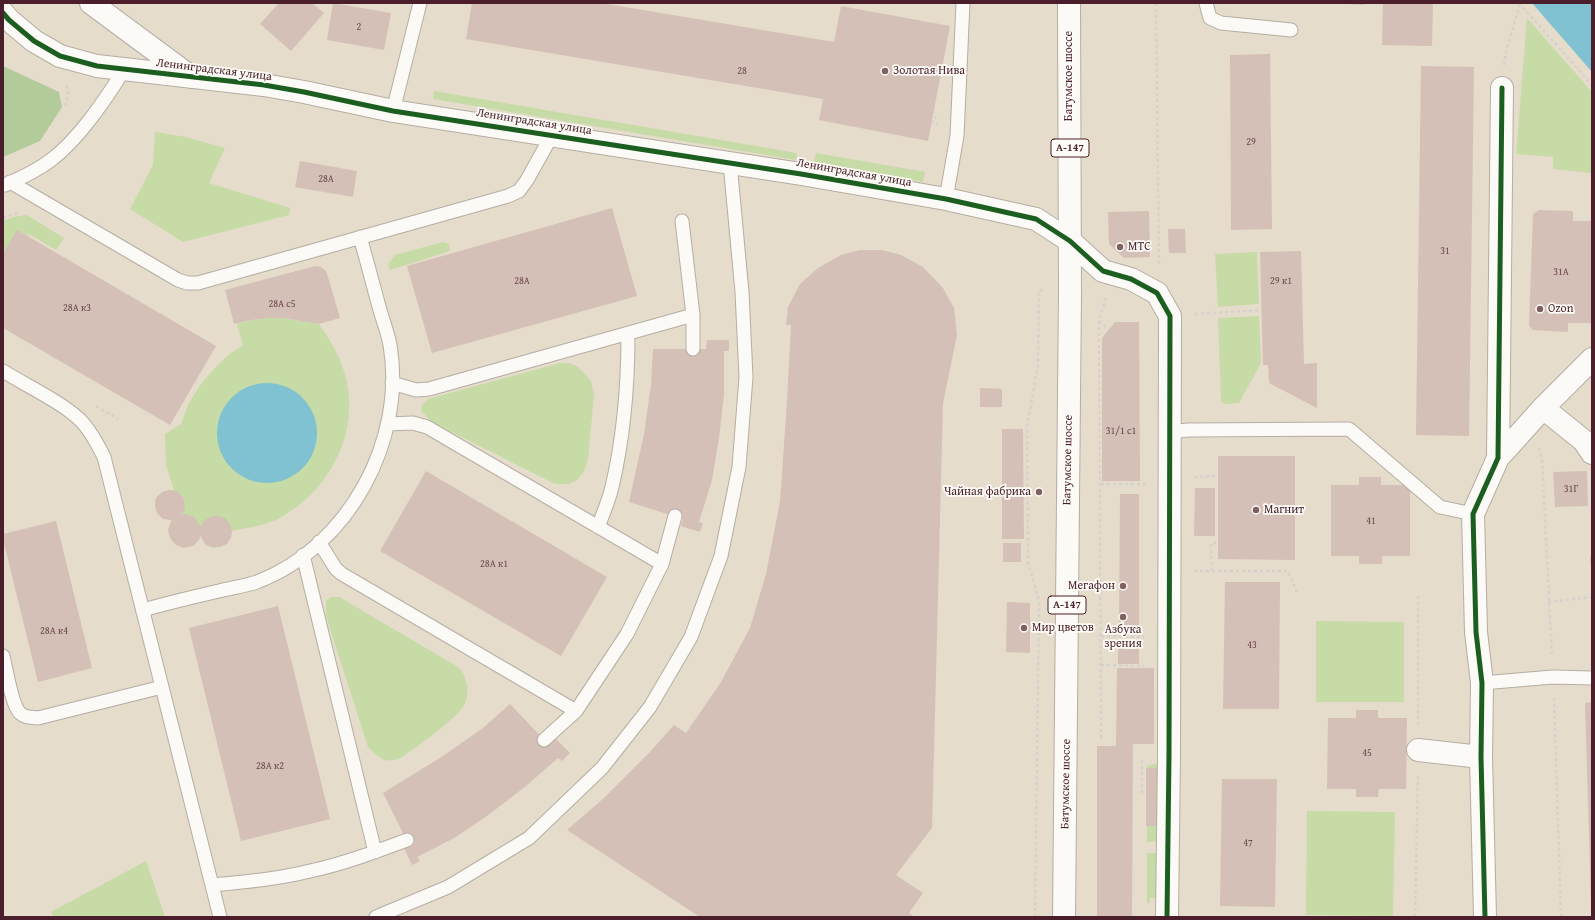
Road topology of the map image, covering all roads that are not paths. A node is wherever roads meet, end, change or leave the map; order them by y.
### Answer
1 (91, 3) edge
2 (420, 3) edge
3 (963, 3) edge
4 (1069, 3) edge
5 (1206, 3) edge
6 (3, 13) edge
7 (1291, 30) dead end
8 (124, 70) junction
9 (192, 77) junction
10 (1502, 88) road end
11 (393, 111) junction
12 (552, 135) junction
13 (730, 163) junction
14 (7, 184) edge
15 (946, 199) junction
16 (682, 221) dead end
17 (360, 237) junction
18 (1070, 241) junction
19 (693, 315) junction
20 (628, 334) junction
21 (693, 349) dead end
22 (1592, 359) edge
23 (3, 371) edge
24 (392, 383) junction
25 (1543, 408) junction
26 (388, 424) junction
27 (1170, 432) junction
28 (1592, 453) edge
29 (1498, 458) junction
30 (1473, 514) junction
31 (674, 516) dead end
32 (598, 527) junction
33 (319, 542) junction
34 (304, 555) junction
35 (662, 564) junction
36 (143, 610) junction
37 (3, 656) edge
38 (1592, 678) edge
39 (1482, 683) junction
40 (162, 687) junction
41 (576, 711) junction
42 (544, 740) dead end
43 (1418, 750) dead end
44 (1481, 757) junction
45 (407, 840) dead end
46 (375, 852) junction
47 (212, 885) junction
48 (220, 917) edge
49 (376, 917) edge
50 (1064, 917) edge
51 (1167, 917) edge
52 (1485, 917) edge

1 - 9 main road, Ленинградская улица
2 - 11 lane
3 - 15 lane
4 - 18 main road, Батумское шоссе / А-147
5 - 7 lane
6 - 8 main road, Ленинградская улица
8 - 9 main road, Ленинградская улица
8 - 14 lane
9 - 11 main road, Ленинградская улица
10 - 29 main road
11 - 12 main road, Ленинградская улица
12 - 13 main road, Ленинградская улица
12 - 17 lane
13 - 15 main road, Ленинградская улица
13 - 49 lane
14 - 17 lane
15 - 18 main road, Ленинградская улица
16 - 19 lane
17 - 24 lane
18 - 27 main road, Ленинградская улица
18 - 50 main road, Батумское шоссе / А-147
19 - 20 lane
19 - 21 lane
20 - 24 lane
20 - 32 lane
22 - 25 main road
23 - 36 lane
24 - 26 lane
25 - 28 main road
25 - 29 main road
26 - 32 lane
26 - 33 lane
27 - 30 lane
27 - 51 main road, Ленинградская улица
29 - 30 main road
30 - 39 main road
31 - 35 lane
32 - 35 lane
33 - 34 lane
33 - 41 lane
34 - 36 lane
34 - 46 lane
35 - 41 lane
36 - 40 lane
37 - 40 lane
38 - 39 lane
39 - 44 main road
40 - 47 lane
41 - 42 lane
43 - 44 main road
44 - 52 main road
45 - 46 lane
46 - 47 lane
47 - 48 lane

